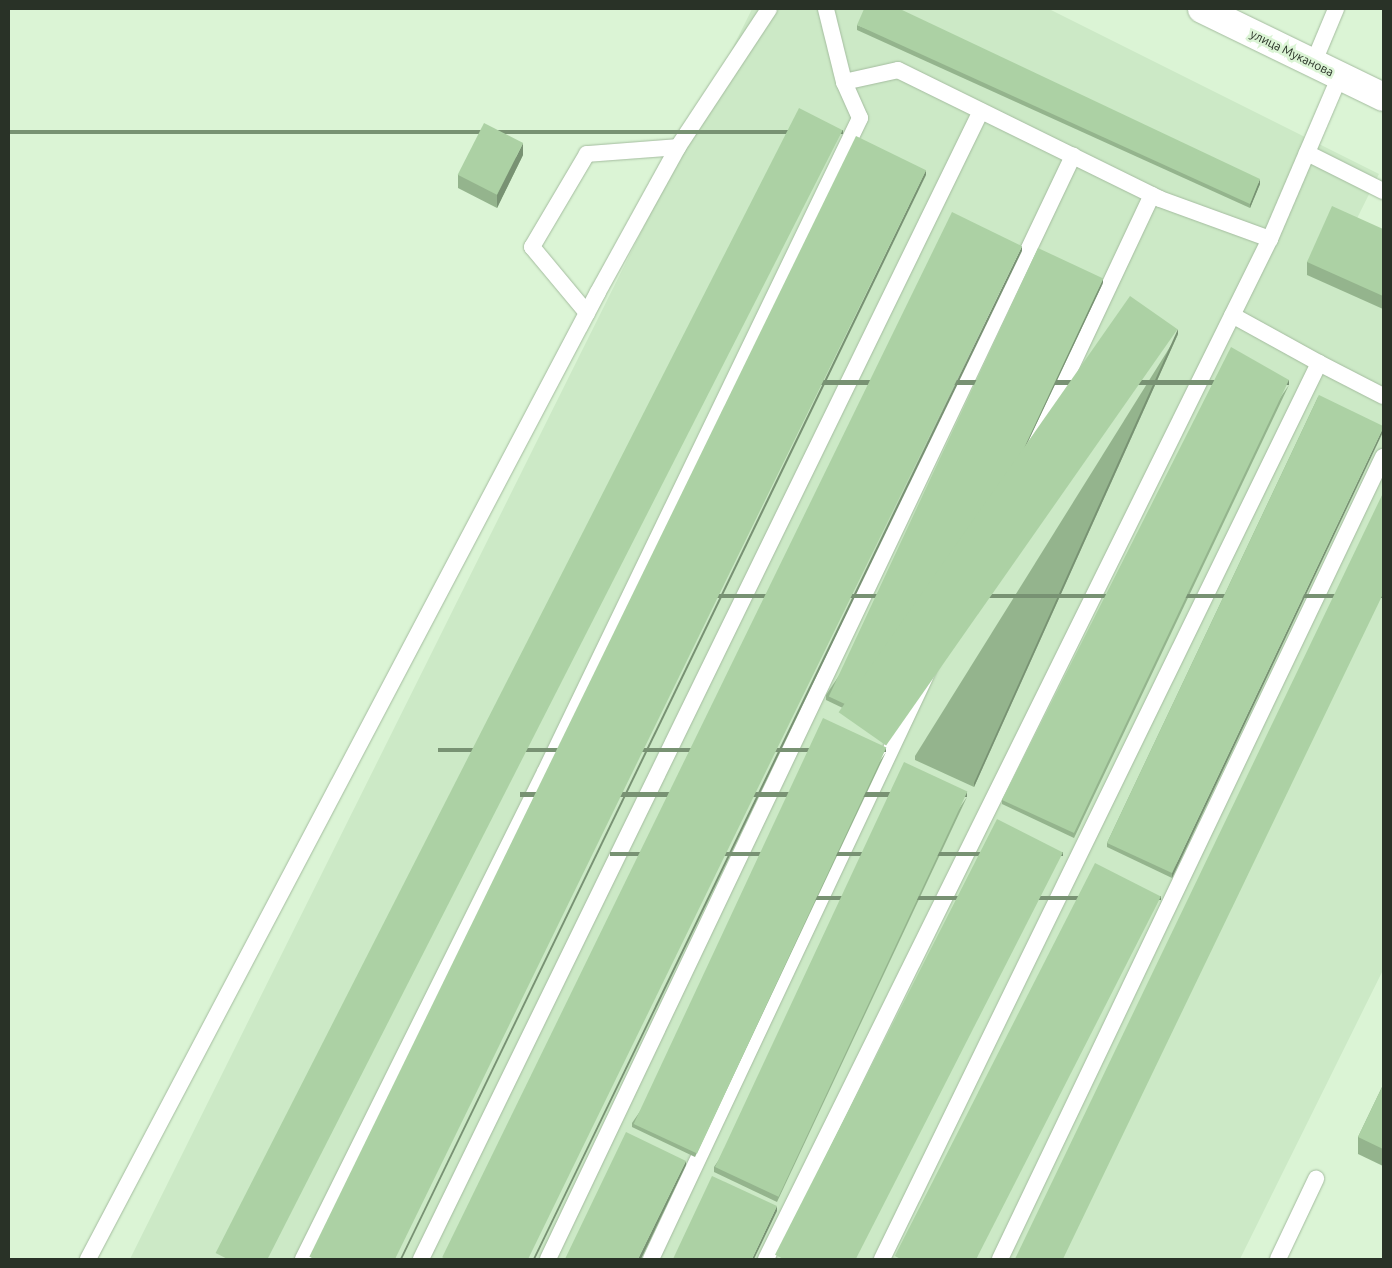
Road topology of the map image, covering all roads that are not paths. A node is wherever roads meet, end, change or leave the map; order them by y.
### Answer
1 (769, 9) edge
2 (826, 9) edge
3 (1202, 9) edge
4 (1336, 9) edge
5 (1312, 64) junction
6 (1340, 76) junction
7 (844, 82) junction
8 (1383, 97) edge
9 (981, 111) junction
10 (678, 147) junction
11 (1307, 153) junction
12 (1073, 156) junction
13 (1383, 191) edge
14 (1152, 195) junction
15 (1270, 239) junction
16 (587, 313) junction
17 (1232, 316) junction
18 (1319, 363) junction
19 (1383, 396) edge
20 (1383, 457) edge
21 (1316, 1180) dead end
22 (88, 1259) edge
23 (303, 1259) edge
24 (421, 1259) edge
25 (548, 1259) edge
26 (651, 1259) edge
27 (766, 1259) edge
28 (882, 1259) edge
29 (1000, 1259) edge
30 (1278, 1259) edge

1 - 10 lane
2 - 7 lane
3 - 5 main road, улица Муканова
4 - 5 lane
5 - 6 main road, улица Муканова
6 - 8 main road, улица Муканова
6 - 11 lane
7 - 9 lane
7 - 23 lane
9 - 12 lane
9 - 24 lane
10 - 16 lane
10 - 16 lane
11 - 13 lane
11 - 15 lane
12 - 14 lane
12 - 25 lane
14 - 15 lane
14 - 26 lane
15 - 17 lane
16 - 22 lane
17 - 18 lane
17 - 27 lane
18 - 19 lane
18 - 28 lane
20 - 29 lane
21 - 30 lane

